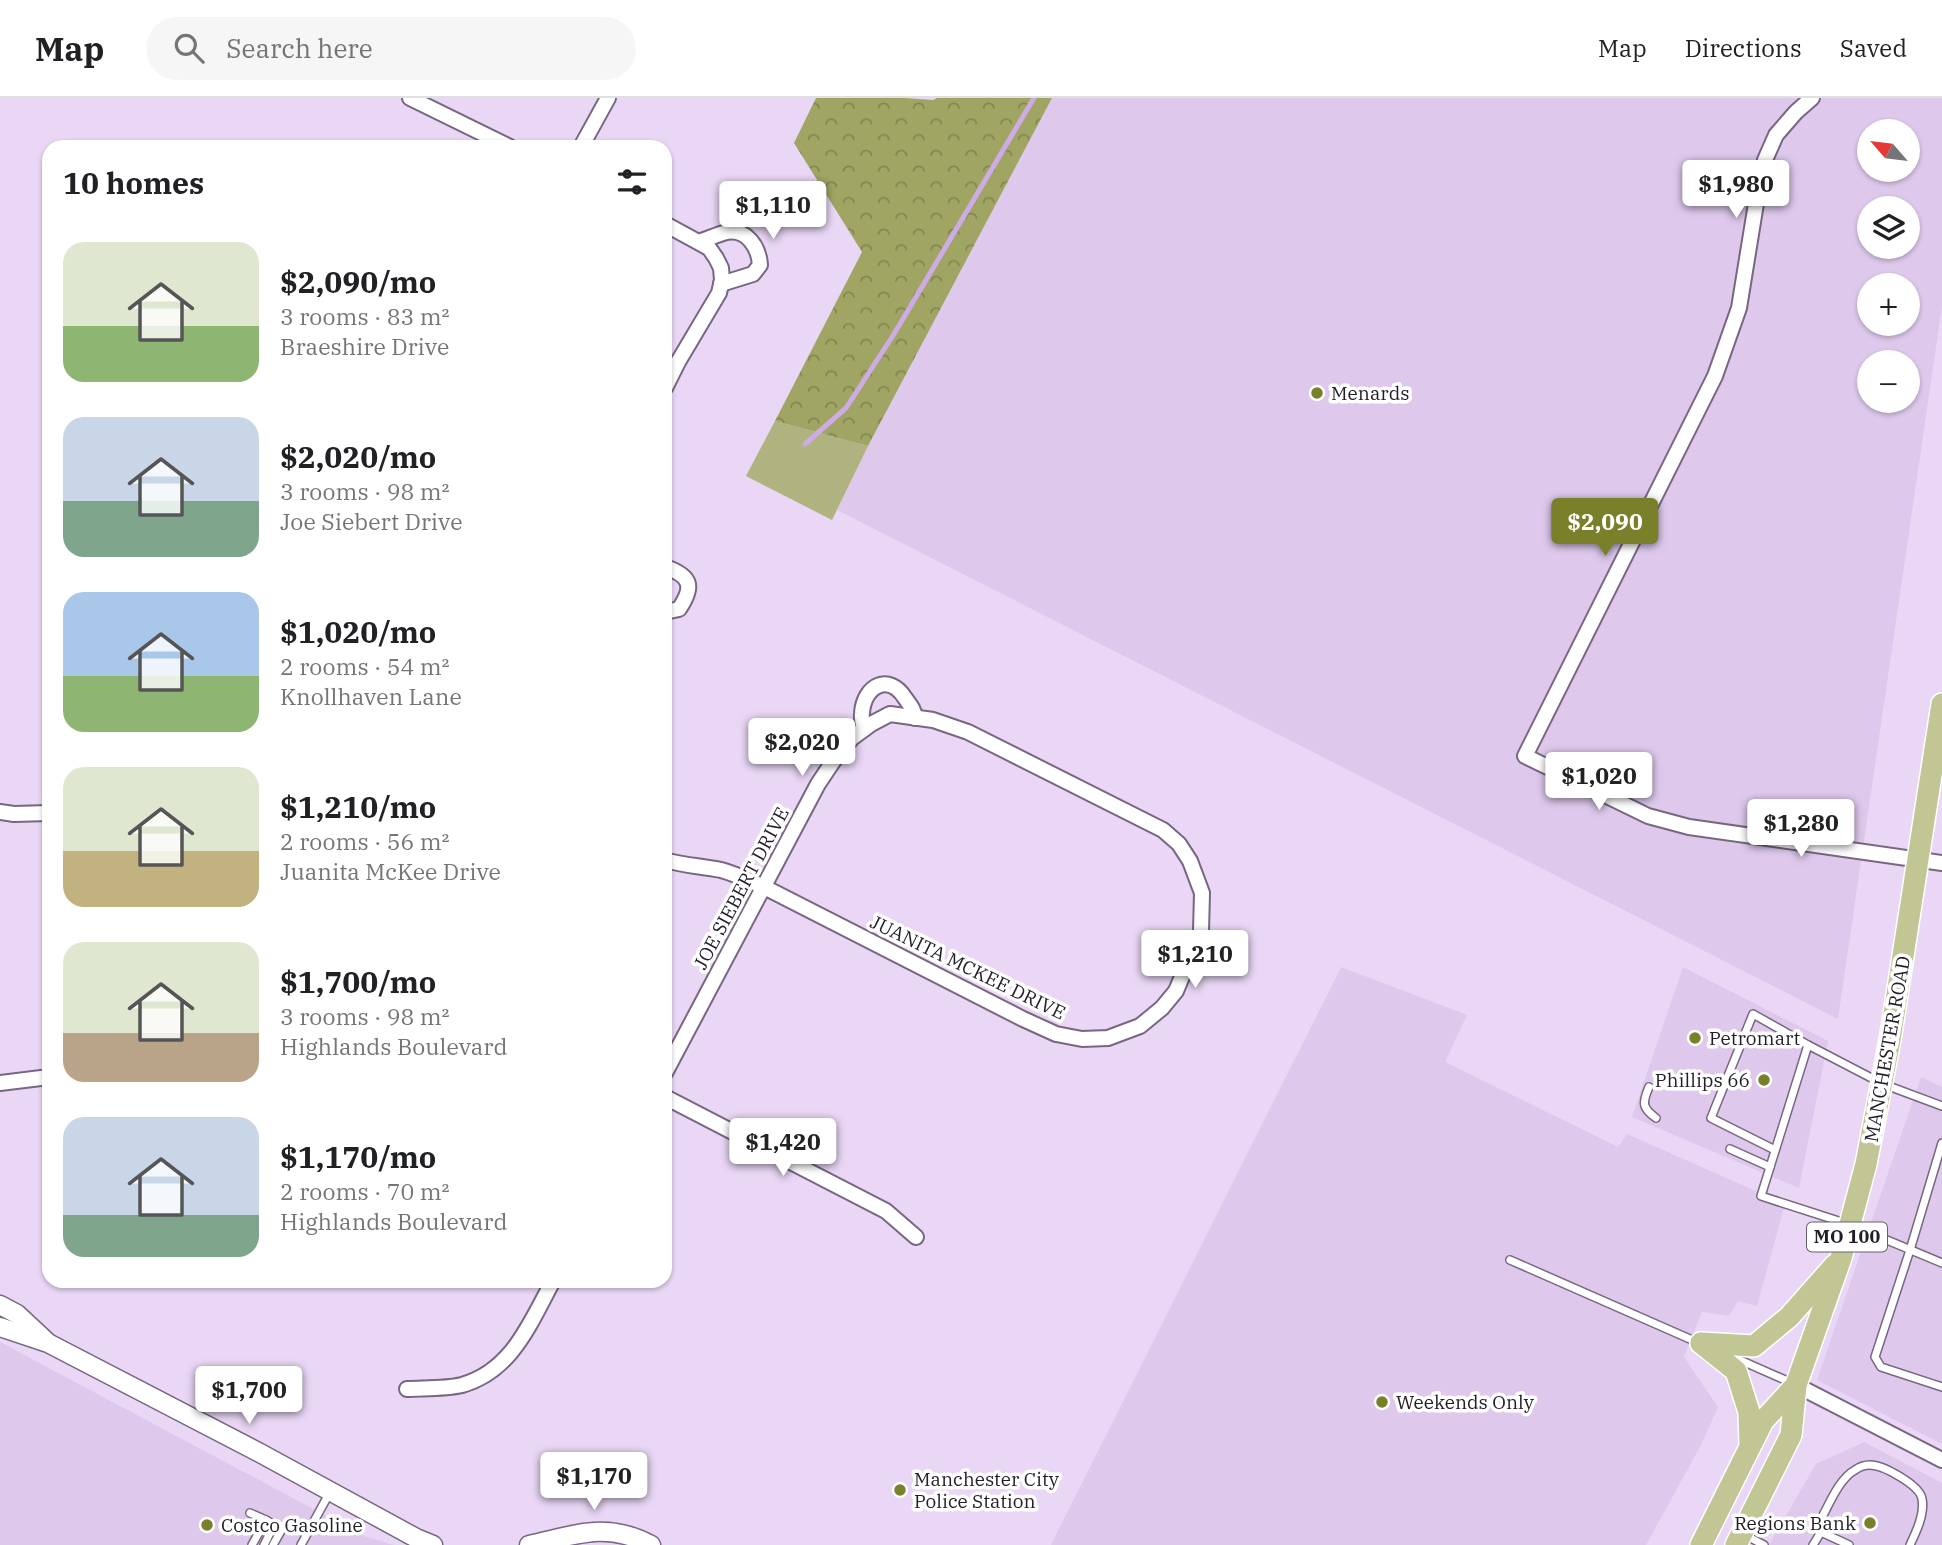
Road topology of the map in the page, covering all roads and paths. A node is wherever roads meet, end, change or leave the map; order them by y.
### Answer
1 (411, 98) edge
2 (608, 98) edge
3 (1812, 98) edge
4 (496, 140) edge
5 (585, 140) edge
6 (672, 228) edge
7 (699, 242) junction
8 (722, 282) junction
9 (672, 374) edge
10 (672, 570) edge
11 (672, 610) edge
12 (1942, 705) edge
13 (890, 714) joint
14 (915, 718) junction
15 (864, 729) junction
16 (0, 812) edge
17 (42, 813) edge
18 (1918, 859) junction
19 (672, 862) edge
20 (1942, 863) edge
21 (764, 887) junction
22 (1808, 1045) junction
23 (672, 1060) edge
24 (42, 1078) edge
25 (0, 1083) edge
26 (1883, 1084) junction
27 (1649, 1087) dead end
28 (672, 1101) edge
29 (1942, 1106) edge
30 (1656, 1118) dead end
31 (1942, 1143) edge
32 (1730, 1149) dead end
33 (1775, 1150) junction
34 (1770, 1167) junction
35 (1851, 1226) junction
36 (916, 1237) dead end
37 (1910, 1250) junction
38 (1841, 1258) junction
39 (1510, 1260) dead end
40 (1942, 1263) edge
41 (549, 1288) edge
42 (0, 1306) edge
43 (0, 1327) edge
44 (48, 1343) junction
45 (1701, 1343) junction
46 (1796, 1385) junction
47 (1942, 1387) edge
48 (407, 1389) dead end
49 (1750, 1449) junction
50 (1942, 1460) edge
51 (330, 1492) junction
52 (250, 1513) dead end
53 (265, 1520) junction
54 (274, 1525) junction
55 (1821, 1532) junction
56 (1739, 1539) edge
57 (252, 1545) edge
58 (264, 1545) edge
59 (273, 1545) edge
60 (301, 1545) edge
61 (433, 1545) edge
62 (530, 1545) edge
63 (651, 1545) edge
64 (1701, 1545) edge
65 (1764, 1545) edge
66 (1814, 1545) edge
67 (1849, 1545) edge
68 (1910, 1545) edge

1 - 4 street
2 - 5 street
3 - 18 street
6 - 7 street
7 - 8 street
7 - 8 street
8 - 9 street
10 - 11 street
12 - 18 main road, MANCHESTER ROAD / MO 100
13 - 14 street, JUANITA MCKEE DRIVE
13 - 15 street, JOE SIEBERT DRIVE
14 - 15 street
14 - 21 street, JUANITA MCKEE DRIVE
15 - 21 street, JOE SIEBERT DRIVE
16 - 17 street
18 - 20 street
18 - 26 main road, MANCHESTER ROAD / MO 100
19 - 21 street, JUANITA MCKEE DRIVE
21 - 23 street, JOE SIEBERT DRIVE
22 - 26 lane
22 - 33 lane
22 - 33 lane
24 - 25 street
26 - 29 lane
26 - 35 main road, MANCHESTER ROAD / MO 100
27 - 30 lane
28 - 36 street
31 - 37 lane
32 - 34 lane
33 - 34 lane
34 - 35 lane
35 - 37 lane
35 - 38 main road, MANCHESTER ROAD / MO 100
37 - 40 lane
37 - 47 lane
38 - 45 main road
38 - 46 main road, MANCHESTER ROAD / MO 100
39 - 45 lane
41 - 48 street
42 - 44 street
43 - 44 street
44 - 51 street
45 - 46 lane
45 - 49 main road
46 - 49 main road, MANCHESTER ROAD / MO 100
46 - 50 street
46 - 56 main road, MANCHESTER ROAD / MO 100
49 - 64 main road, MANCHESTER ROAD / MO 100
51 - 60 lane
51 - 61 street
52 - 53 lane
53 - 54 lane
53 - 57 lane
54 - 58 lane
54 - 59 lane
55 - 66 lane
55 - 67 lane
55 - 68 lane
56 - 65 lane
62 - 63 street

